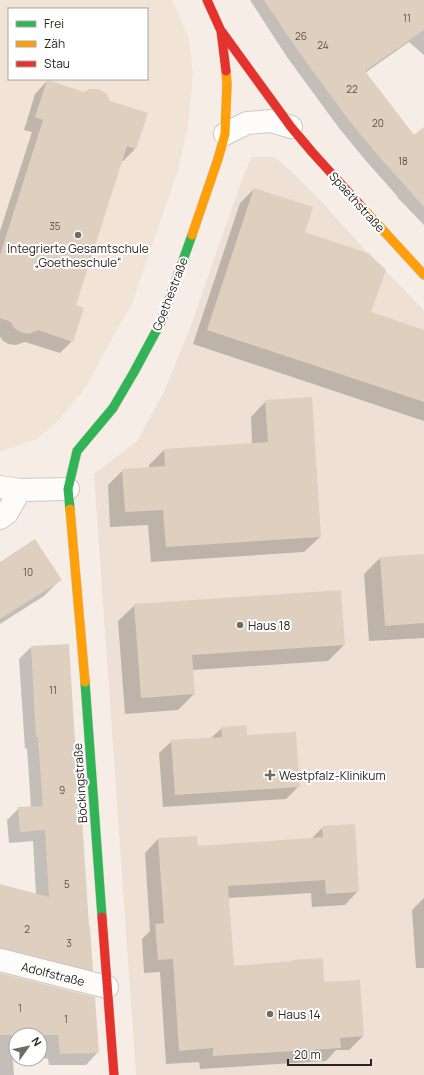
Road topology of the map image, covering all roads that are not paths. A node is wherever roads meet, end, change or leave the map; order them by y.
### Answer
1 (207, 0) edge
2 (221, 30) junction
3 (292, 127) junction
4 (224, 134) junction
5 (424, 275) edge
6 (10, 488) edge
7 (68, 489) junction
8 (0, 518) edge
9 (0, 960) edge
10 (107, 987) junction
11 (114, 1075) edge

1 - 2 street, Goethestraße
2 - 3 street, Spaethstraße
2 - 4 street, Goethestraße
3 - 4 street
3 - 5 street, Spaethstraße
4 - 7 street, Goethestraße
6 - 7 street
6 - 8 street
7 - 10 street, Böckingstraße
9 - 10 street, Adolfstraße
10 - 11 street, Böckingstraße

